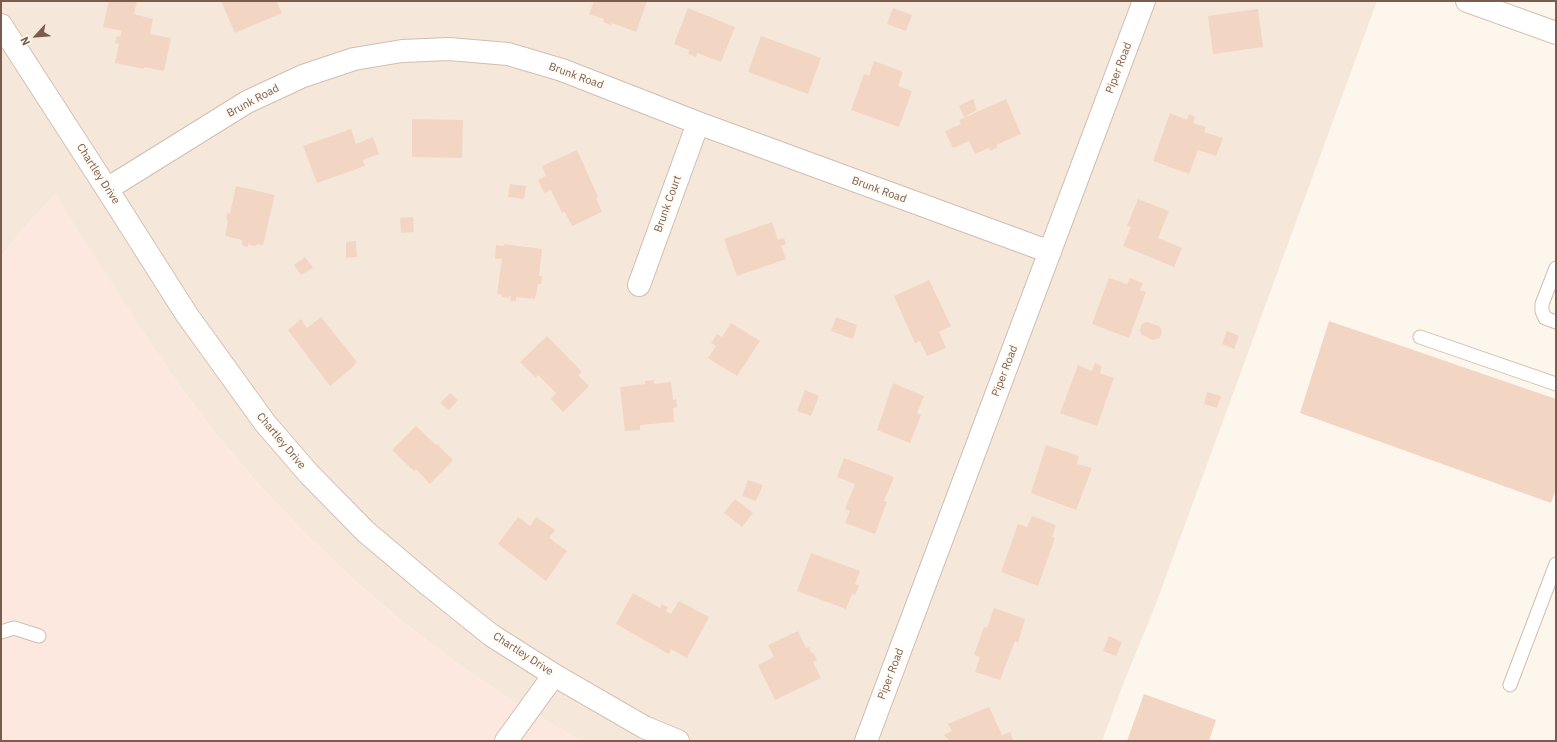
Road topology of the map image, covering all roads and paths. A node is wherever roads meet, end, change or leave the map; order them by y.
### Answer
1 (1144, 1) edge
2 (1467, 1) edge
3 (1, 25) edge
4 (1556, 34) edge
5 (698, 123) junction
6 (107, 189) junction
7 (1050, 252) junction
8 (1556, 268) edge
9 (639, 285) dead end
10 (1556, 322) edge
11 (1420, 337) dead end
12 (1556, 384) edge
13 (1556, 564) edge
14 (1, 632) edge
15 (39, 636) dead end
16 (554, 675) junction
17 (1510, 685) dead end
18 (506, 741) edge
19 (678, 741) edge
20 (866, 741) edge

1 - 7 street, Piper Road
2 - 4 street
3 - 6 street, Chartley Drive
5 - 6 street, Brunk Road
5 - 7 street, Brunk Road
5 - 9 street, Brunk Court
6 - 16 street, Chartley Drive
7 - 20 street, Piper Road
8 - 10 lane
11 - 12 lane
13 - 17 lane
14 - 15 lane
16 - 18 street
16 - 19 street, Chartley Drive

